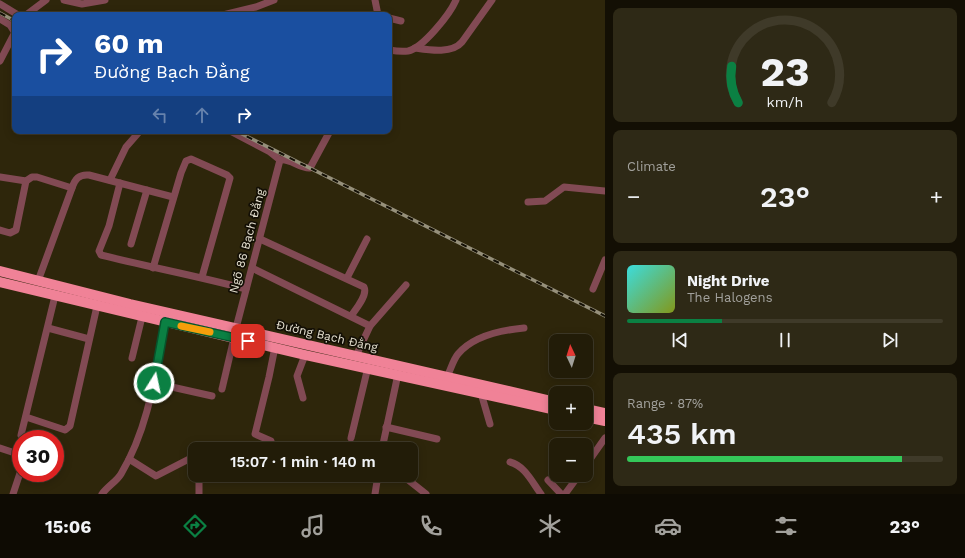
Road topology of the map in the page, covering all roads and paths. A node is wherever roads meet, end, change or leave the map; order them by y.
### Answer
1 (46, 0) edge
2 (64, 0) edge
3 (105, 0) edge
4 (274, 0) edge
5 (375, 0) edge
6 (456, 0) edge
7 (492, 0) edge
8 (37, 3) edge
9 (0, 4) edge
10 (13, 12) edge
11 (29, 12) edge
12 (237, 12) edge
13 (377, 12) edge
14 (0, 19) edge
15 (392, 19) edge
16 (401, 21) dead end
17 (12, 28) edge
18 (12, 39) edge
19 (415, 48) junction
20 (392, 50) edge
21 (0, 62) edge
22 (137, 134) edge
23 (236, 134) edge
24 (328, 134) edge
25 (280, 160) junction
26 (0, 176) edge
27 (110, 180) junction
28 (26, 181) junction
29 (120, 183) junction
30 (72, 188) junction
31 (147, 190) junction
32 (605, 191) edge
33 (173, 197) junction
34 (528, 202) dead end
35 (0, 230) edge
36 (260, 239) junction
37 (367, 239) dead end
38 (131, 244) dead end
39 (605, 260) edge
40 (153, 268) junction
41 (252, 268) junction
42 (0, 271) edge
43 (202, 277) junction
44 (347, 278) junction
45 (38, 281) junction
46 (0, 282) edge
47 (406, 285) dead end
48 (246, 289) junction
49 (593, 289) dead end
50 (55, 296) junction
51 (97, 306) junction
52 (145, 314) junction
53 (351, 316) junction
54 (165, 322) junction
55 (370, 326) junction
56 (48, 328) junction
57 (524, 328) dead end
58 (235, 333) junction
59 (89, 339) junction
60 (275, 347) junction
61 (305, 355) junction
62 (356, 356) junction
63 (132, 358) dead end
64 (368, 367) junction
65 (398, 374) junction
66 (447, 376) junction
67 (154, 383) junction
68 (222, 389) dead end
69 (481, 393) junction
70 (212, 396) dead end
71 (303, 398) dead end
72 (549, 400) edge
73 (549, 408) edge
74 (593, 410) edge
75 (605, 413) edge
76 (26, 417) junction
77 (593, 418) edge
78 (605, 421) edge
79 (490, 424) dead end
80 (386, 427) junction
81 (22, 430) edge
82 (351, 438) dead end
83 (605, 438) edge
84 (437, 439) dead end
85 (271, 442) edge
86 (383, 442) edge
87 (0, 448) edge
88 (12, 452) edge
89 (593, 455) edge
90 (129, 459) junction
91 (188, 460) edge
92 (510, 462) dead end
93 (548, 480) dead end
94 (17, 482) edge
95 (199, 482) edge
96 (377, 482) edge
97 (411, 482) edge
98 (574, 482) edge
99 (13, 494) edge
100 (102, 494) edge
101 (199, 494) edge
102 (375, 494) edge
103 (426, 494) edge
104 (541, 494) edge
105 (561, 494) edge
106 (565, 494) edge

1 - 8 street
2 - 3 street
4 - 12 street
5 - 13 street
6 - 19 street
7 - 19 street
8 - 11 street
9 - 10 street
14 - 17 street
15 - 16 street
18 - 21 street
19 - 20 street
22 - 27 street
23 - 25 street
24 - 25 street
25 - 36 street, Ngõ 86 Bạch Đằng
26 - 28 street
27 - 29 street
27 - 30 street
28 - 30 street
28 - 35 street
29 - 31 street
29 - 40 street
30 - 45 street
31 - 33 street
31 - 38 street
32 - 34 street
33 - 40 street
33 - 43 street
36 - 41 street, Ngõ 86 Bạch Đằng
36 - 44 street
37 - 44 street
39 - 49 street
40 - 43 street
41 - 48 street, Ngõ 86 Bạch Đằng
41 - 53 street
42 - 45 highway, Đường Bạch Đằng
43 - 48 street
44 - 53 street
45 - 52 highway, Đường Bạch Đằng
46 - 50 highway, Đường Bạch Đằng
47 - 55 street
48 - 58 street, Ngõ 86 Bạch Đằng
50 - 51 highway, Đường Bạch Đằng
50 - 56 street
51 - 52 highway, Đường Bạch Đằng
51 - 59 street
52 - 54 highway, Đường Bạch Đằng
52 - 58 highway, Đường Bạch Đằng
52 - 63 street
53 - 55 street
54 - 58 highway, Đường Bạch Đằng
54 - 67 street
55 - 62 street
56 - 59 street
56 - 76 street
57 - 66 street
58 - 60 highway, Đường Bạch Đằng
58 - 62 highway, Đường Bạch Đằng
58 - 68 street, Ngõ 86 Bạch Đằng
59 - 76 street
60 - 61 highway, Đường Bạch Đằng
60 - 85 street
61 - 64 highway, Đường Bạch Đằng
61 - 71 street
62 - 66 highway, Đường Bạch Đằng
64 - 65 highway, Đường Bạch Đằng
64 - 82 street
65 - 69 highway, Đường Bạch Đằng
65 - 80 street
66 - 72 highway, Đường Bạch Đằng
67 - 70 street
67 - 90 street
69 - 73 highway, Đường Bạch Đằng
69 - 79 street
74 - 75 highway
76 - 81 street
77 - 78 highway
80 - 84 street
80 - 86 street
83 - 89 street
87 - 88 street
90 - 91 street
90 - 100 street
92 - 104 street
93 - 105 street
94 - 99 street
95 - 101 street
96 - 102 street
97 - 103 street
98 - 106 street

